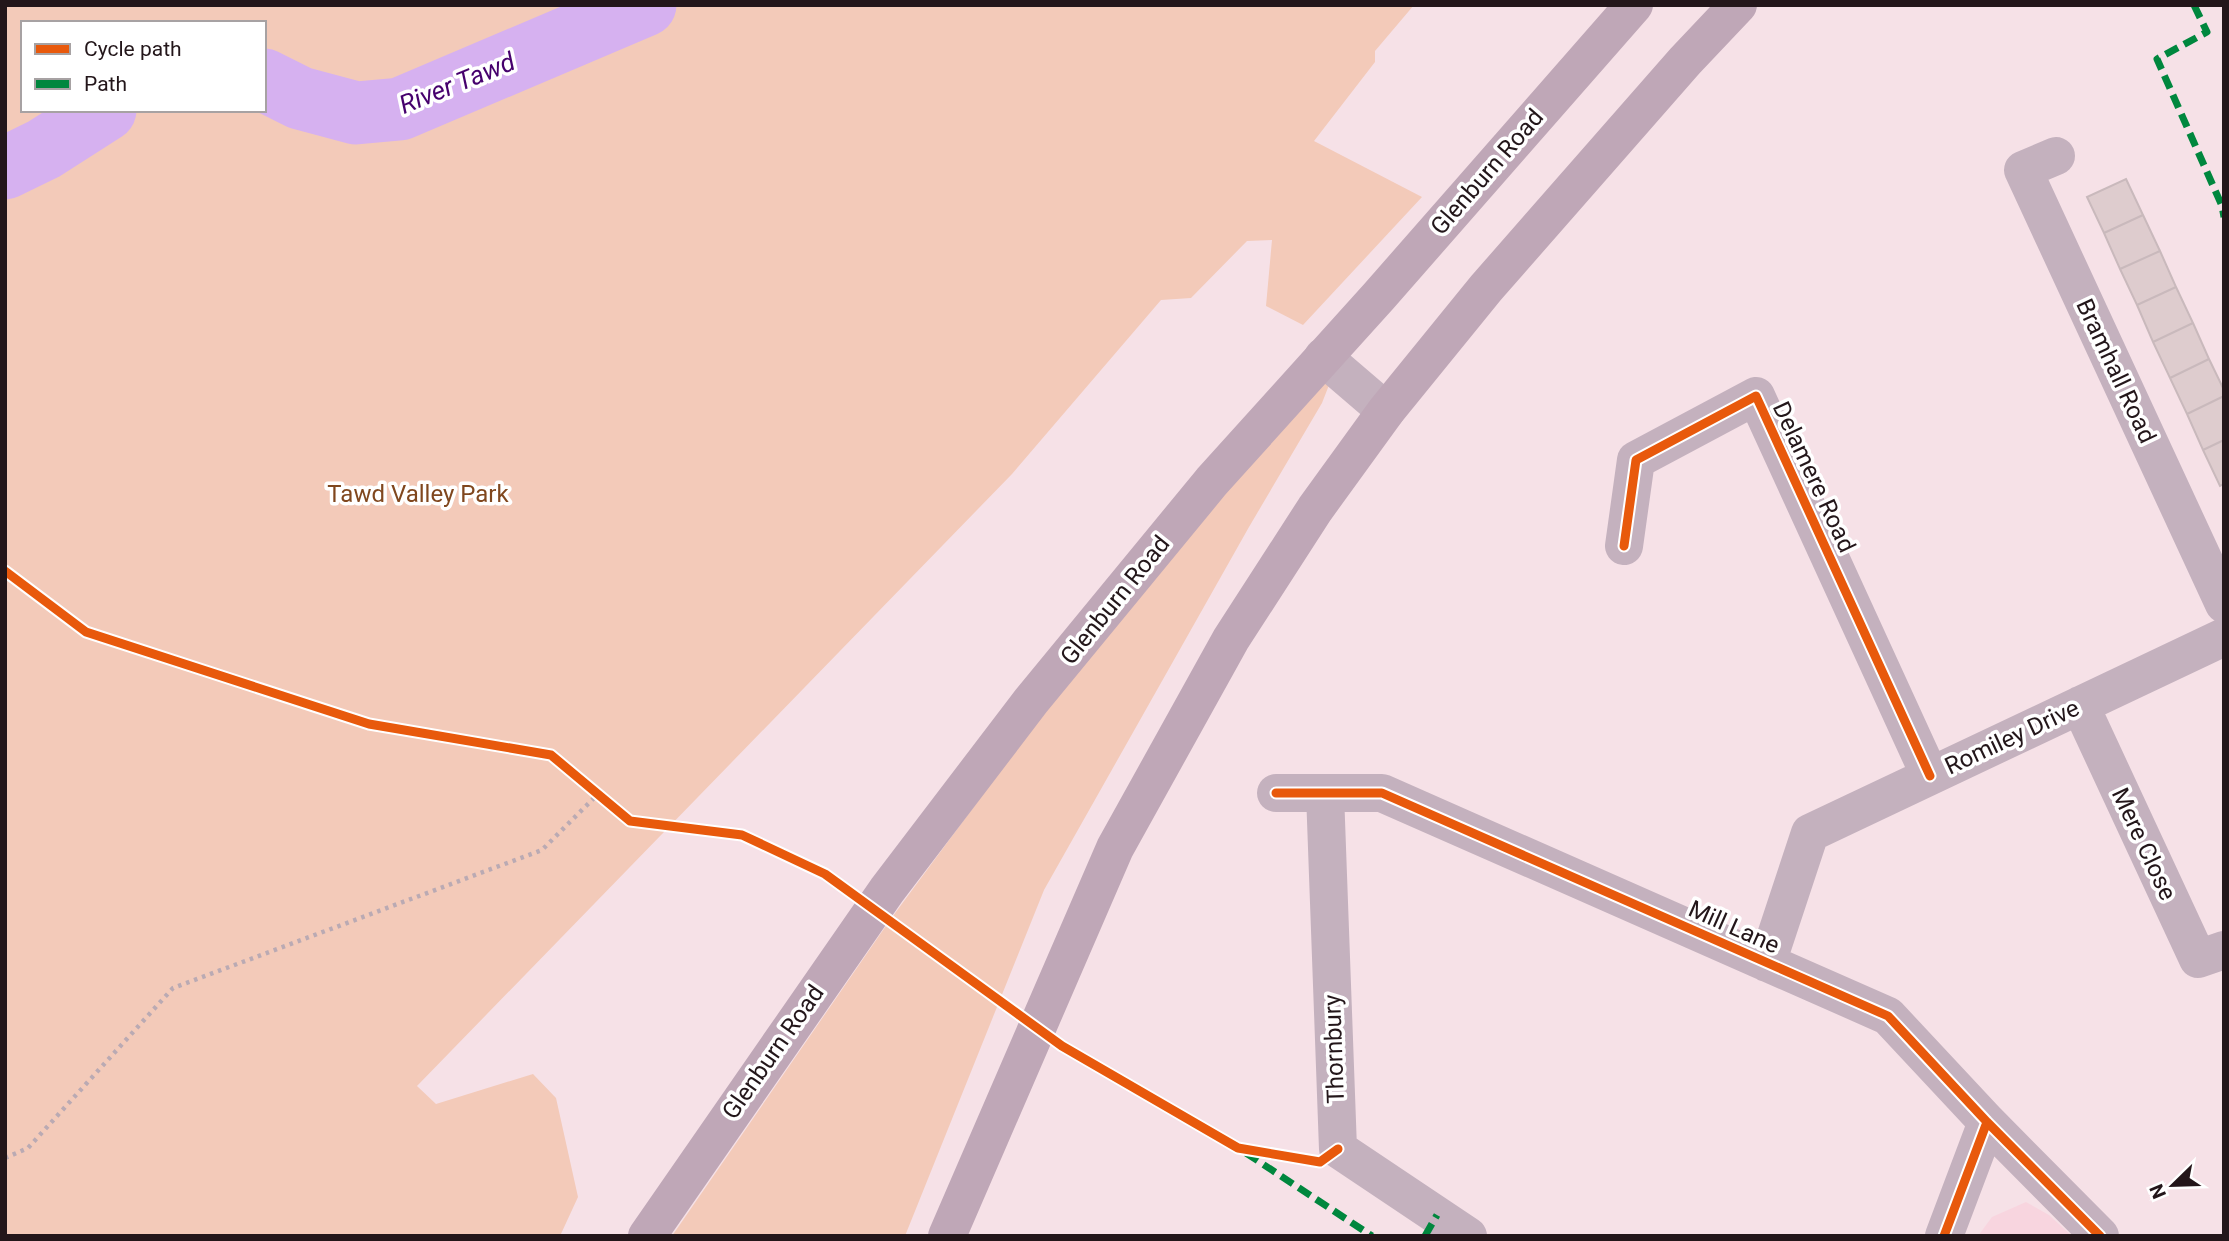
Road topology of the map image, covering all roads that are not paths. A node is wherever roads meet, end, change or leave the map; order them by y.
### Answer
1 (1634, 5) edge
2 (1738, 5) edge
3 (2056, 156) dead end
4 (1324, 357) junction
5 (1386, 411) junction
6 (1624, 545) dead end
7 (2224, 604) edge
8 (2224, 637) edge
9 (2080, 705) junction
10 (1930, 776) junction
11 (1276, 793) dead end
12 (1325, 793) junction
13 (2224, 950) edge
14 (1768, 963) junction
15 (1987, 1122) junction
16 (647, 1236) edge
17 (947, 1236) edge
18 (1468, 1236) edge
19 (1944, 1236) edge
20 (2100, 1236) edge

1 - 4 main road, Glenburn Road
2 - 5 main road
3 - 7 street, Bramhall Road
4 - 5 street
4 - 16 main road, Glenburn Road
5 - 17 main road
6 - 10 street, Delamere Road
8 - 9 street, Romiley Drive
9 - 10 street, Romiley Drive
9 - 13 street, Mere Close
10 - 14 street, Romiley Drive
11 - 12 street, Mill Lane
12 - 14 street, Mill Lane
12 - 18 street, Thornbury
14 - 15 street, Mill Lane
15 - 19 street
15 - 20 street, Mill Lane

